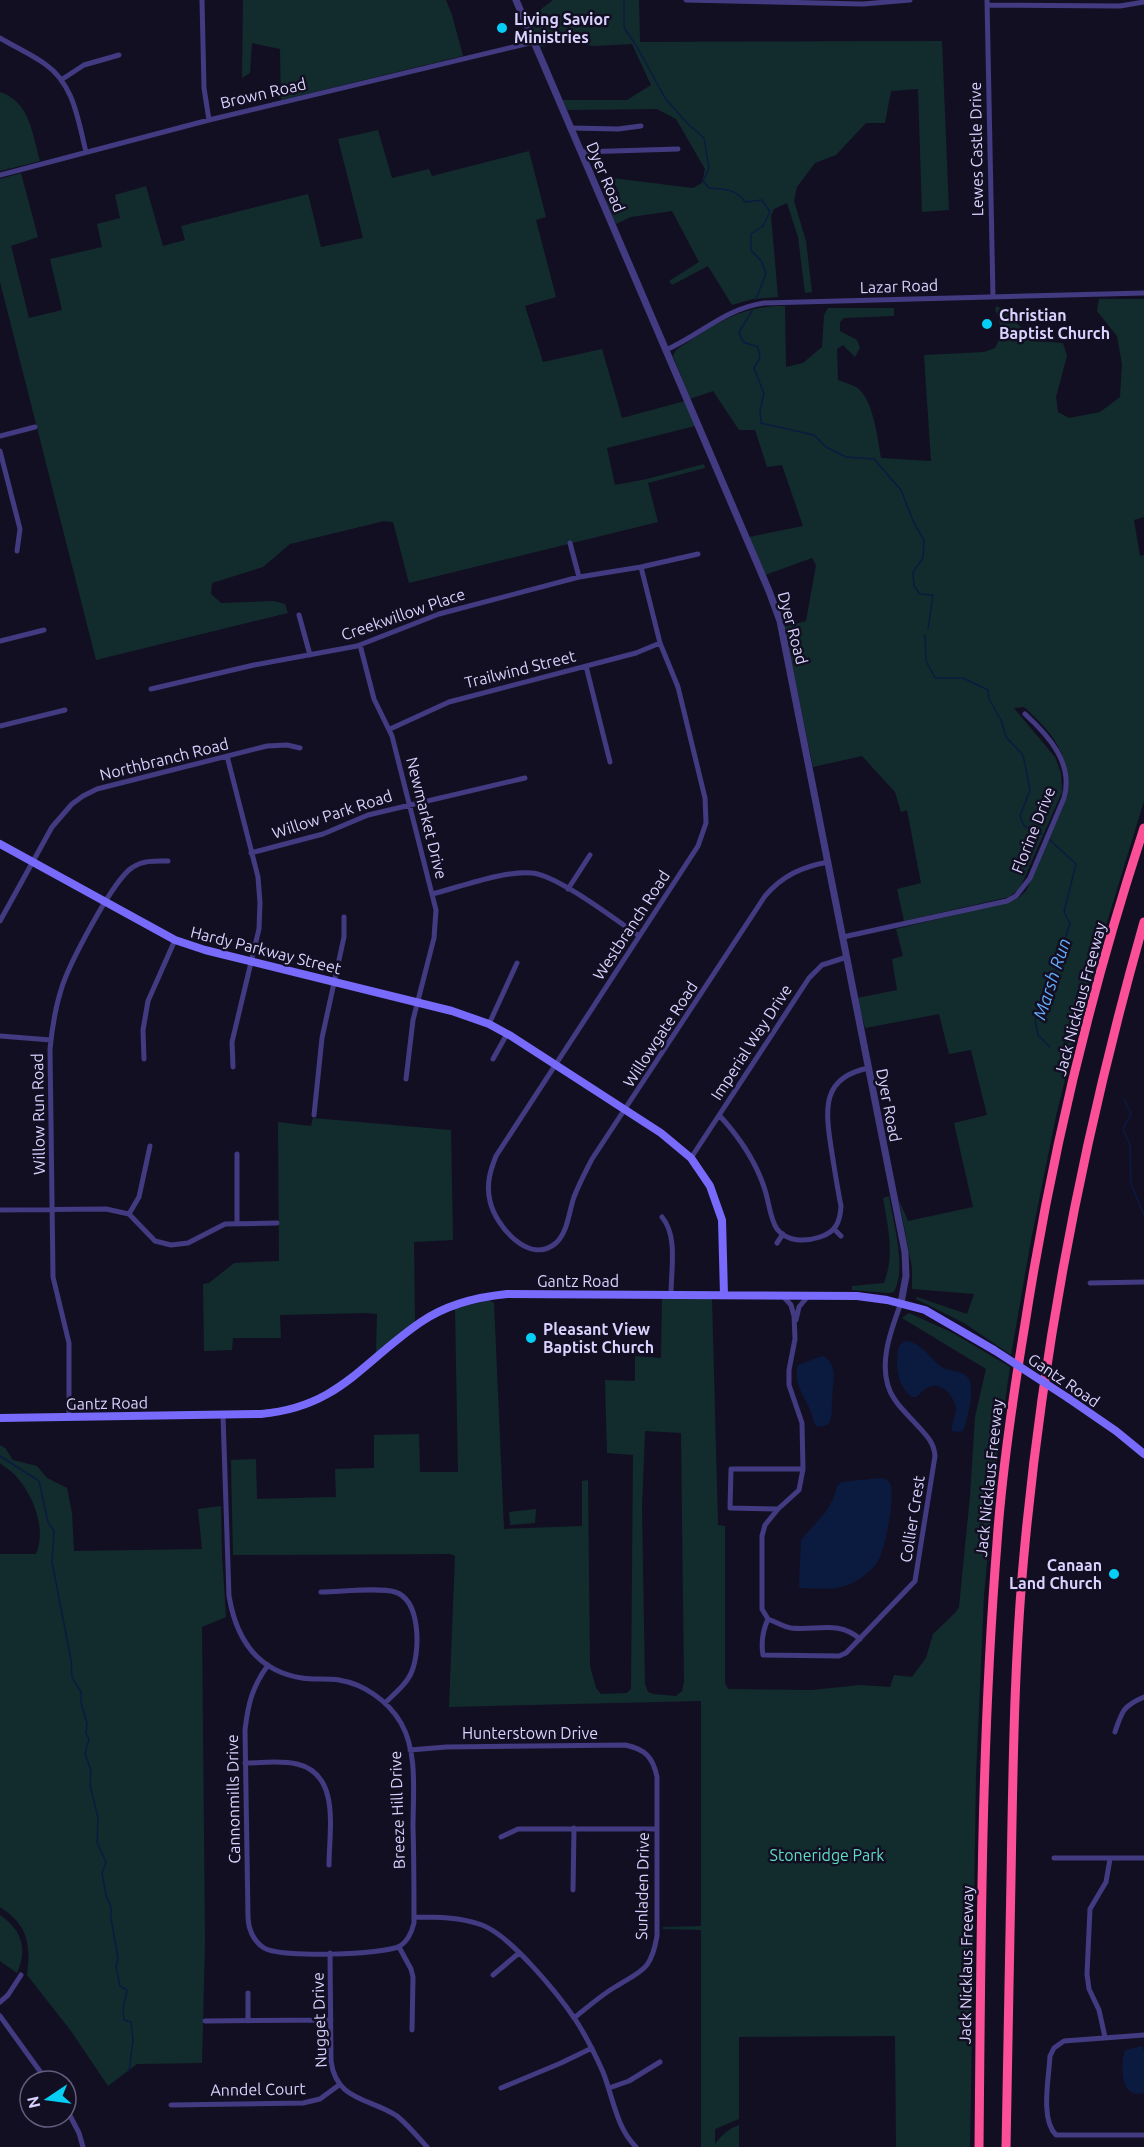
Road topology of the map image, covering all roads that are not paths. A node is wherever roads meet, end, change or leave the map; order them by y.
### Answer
1 (202, 0) edge
2 (516, 0) edge
3 (687, 0) edge
4 (910, 0) edge
5 (987, 2) edge
6 (1144, 2) edge
7 (0, 38) edge
8 (534, 42) junction
9 (119, 55) dead end
10 (61, 80) junction
11 (209, 120) junction
12 (641, 126) dead end
13 (570, 128) junction
14 (678, 150) dead end
15 (86, 152) junction
16 (581, 152) junction
17 (0, 175) edge
18 (1144, 293) edge
19 (993, 297) junction
20 (666, 350) junction
21 (35, 427) dead end
22 (0, 436) edge
23 (0, 451) edge
24 (570, 543) dead end
25 (17, 551) dead end
26 (698, 554) dead end
27 (641, 567) junction
28 (579, 577) junction
29 (299, 615) dead end
30 (44, 630) dead end
31 (0, 641) edge
32 (660, 644) junction
33 (360, 645) junction
34 (310, 655) junction
35 (586, 666) junction
36 (151, 689) dead end
37 (65, 710) dead end
38 (1025, 714) dead end
39 (0, 726) edge
40 (390, 729) junction
41 (300, 748) dead end
42 (227, 756) junction
43 (610, 762) dead end
44 (525, 778) dead end
45 (409, 804) junction
46 (1144, 828) edge
47 (0, 844) edge
48 (251, 853) junction
49 (590, 855) dead end
50 (168, 861) dead end
51 (33, 862) junction
52 (828, 862) junction
53 (568, 889) junction
54 (432, 894) junction
55 (105, 902) junction
56 (344, 917) dead end
57 (0, 921) edge
58 (1144, 921) edge
59 (639, 936) junction
60 (843, 937) junction
61 (175, 940) junction
62 (847, 957) junction
63 (252, 961) junction
64 (517, 963) dead end
65 (335, 982) junction
66 (418, 1003) junction
67 (489, 1024) junction
68 (507, 1034) junction
69 (0, 1036) edge
70 (51, 1040) junction
71 (144, 1059) dead end
72 (493, 1059) dead end
73 (556, 1065) junction
74 (233, 1067) dead end
75 (869, 1068) junction
76 (406, 1079) dead end
77 (626, 1110) junction
78 (314, 1115) dead end
79 (720, 1116) junction
80 (150, 1146) dead end
81 (237, 1154) dead end
82 (691, 1158) junction
83 (0, 1210) edge
84 (52, 1210) junction
85 (129, 1214) junction
86 (662, 1217) dead end
87 (237, 1223) junction
88 (277, 1223) dead end
89 (834, 1229) junction
90 (783, 1234) junction
91 (841, 1236) dead end
92 (777, 1243) dead end
93 (544, 1249) joint
94 (1144, 1282) edge
95 (1090, 1284) dead end
96 (671, 1294) junction
97 (724, 1295) junction
98 (781, 1295) junction
99 (809, 1295) junction
100 (902, 1303) junction
101 (795, 1325) junction
102 (223, 1415) junction
103 (69, 1417) junction
104 (0, 1418) edge
105 (1144, 1454) edge
106 (803, 1469) junction
107 (777, 1509) junction
108 (321, 1593) dead end
109 (768, 1619) junction
110 (860, 1639) junction
111 (268, 1665) junction
112 (1144, 1697) edge
113 (385, 1703) junction
114 (1115, 1732) dead end
115 (653, 1749) dead end
116 (410, 1750) junction
117 (647, 1754) junction
118 (245, 1763) junction
119 (574, 1828) junction
120 (657, 1829) junction
121 (501, 1837) dead end
122 (1054, 1858) dead end
123 (1144, 1858) edge
124 (1110, 1859) junction
125 (329, 1865) dead end
126 (573, 1890) dead end
127 (414, 1917) junction
128 (399, 1947) junction
129 (330, 1953) junction
130 (519, 1953) junction
131 (21, 1975) dead end
132 (493, 1975) dead end
133 (248, 1993) dead end
134 (0, 2002) edge
135 (0, 2016) edge
136 (574, 2018) junction
137 (330, 2020) junction
138 (205, 2021) dead end
139 (248, 2021) junction
140 (412, 2030) dead end
141 (1144, 2035) edge
142 (1105, 2037) junction
143 (592, 2048) junction
144 (660, 2062) dead end
145 (38, 2069) edge
146 (339, 2085) junction
147 (501, 2088) dead end
148 (609, 2088) junction
149 (171, 2105) dead end
150 (77, 2129) edge
151 (1144, 2135) edge
152 (634, 2146) edge
153 (83, 2147) edge
154 (428, 2147) edge
155 (979, 2147) edge
156 (1006, 2147) edge

1 - 11 street
2 - 8 street, Dyer Road
3 - 4 street
5 - 6 street
5 - 19 street, Lewes Castle Drive
7 - 10 street
8 - 11 street, Brown Road
8 - 13 street, Dyer Road
9 - 10 street
10 - 15 street
11 - 15 street, Brown Road
12 - 13 street
13 - 16 street, Dyer Road
14 - 16 street
15 - 17 street, Brown Road
16 - 20 street, Dyer Road
18 - 19 street, Lazar Road
19 - 20 street, Lazar Road
20 - 52 street, Dyer Road
21 - 22 street
23 - 25 street
24 - 28 street
26 - 27 street, Creekwillow Place
27 - 28 street, Creekwillow Place
27 - 32 street, Westbranch Road
28 - 33 street, Creekwillow Place
29 - 34 street
30 - 31 street
32 - 35 street, Trailwind Street
32 - 59 street, Westbranch Road
33 - 34 street, Creekwillow Place
33 - 40 street, Newmarket Drive
34 - 36 street, Creekwillow Place
35 - 40 street, Trailwind Street
35 - 43 street
37 - 39 street
38 - 60 street, Florine Drive
40 - 45 street, Newmarket Drive
41 - 42 street, Northbranch Road
42 - 48 street
42 - 51 street, Northbranch Road
44 - 45 street, Willow Park Road
45 - 48 street, Willow Park Road
45 - 54 street, Newmarket Drive
46 - 155 highway, Jack Nicklaus Freeway
47 - 51 main road, Hardy Parkway Street
48 - 63 street
49 - 53 street
50 - 55 street, Willow Run Road
51 - 55 main road, Hardy Parkway Street
51 - 57 street, Northbranch Road
52 - 60 street, Dyer Road
52 - 77 street, Willowgate Road
53 - 54 street
53 - 59 street
54 - 66 street, Newmarket Drive
55 - 61 main road, Hardy Parkway Street
55 - 70 street, Willow Run Road
56 - 65 street
58 - 156 highway
59 - 73 street, Westbranch Road
60 - 62 street, Dyer Road
61 - 63 main road, Hardy Parkway Street
61 - 71 street
62 - 75 street, Dyer Road
62 - 79 street, Imperial Way Drive
63 - 65 main road, Hardy Parkway Street
63 - 74 street
64 - 67 street
65 - 66 main road, Hardy Parkway Street
65 - 78 street
66 - 67 main road, Hardy Parkway Street
66 - 76 street, Newmarket Drive
67 - 68 main road, Hardy Parkway Street
68 - 72 street
68 - 73 main road, Hardy Parkway Street
69 - 70 street
70 - 84 street, Willow Run Road
73 - 77 main road, Hardy Parkway Street
73 - 93 street, Westbranch Road
75 - 89 street
75 - 100 street, Dyer Road
77 - 82 main road, Hardy Parkway Street
77 - 93 street, Willowgate Road
79 - 82 street, Imperial Way Drive
79 - 90 street
80 - 85 street
81 - 87 street
82 - 97 main road, Hardy Parkway Street
83 - 84 street
84 - 85 street
84 - 103 street, Willow Run Road
85 - 87 street
86 - 96 street
87 - 88 street
89 - 90 street
89 - 91 street
90 - 92 street
94 - 95 street
96 - 97 main road, Gantz Road
96 - 102 main road, Gantz Road
97 - 98 main road, Gantz Road
98 - 99 main road, Gantz Road
98 - 101 street
99 - 100 main road, Gantz Road
99 - 101 street
100 - 105 main road, Gantz Road, bridge
100 - 110 street, Collier Crest
101 - 106 street
102 - 103 main road, Gantz Road
102 - 111 street, Breeze Hill Drive
103 - 104 main road, Gantz Road
106 - 107 street
106 - 107 street
107 - 109 street
108 - 113 street
109 - 110 street
109 - 110 street, Collier Crest
111 - 113 street, Breeze Hill Drive
111 - 118 street, Cannonmills Drive
112 - 114 street
113 - 116 street, Breeze Hill Drive
115 - 117 street
116 - 117 street, Hunterstown Drive
116 - 127 street, Breeze Hill Drive
117 - 120 street, Sunladen Drive
118 - 125 street
118 - 129 street, Cannonmills Drive
119 - 120 street
119 - 121 street
119 - 126 street
120 - 136 street, Sunladen Drive
122 - 124 street
123 - 124 street
124 - 142 street
127 - 128 street, Breeze Hill Drive
127 - 130 street
128 - 129 street
128 - 140 street
129 - 137 street, Nugget Drive
130 - 132 street
130 - 136 street
131 - 134 street
133 - 139 street
135 - 145 street
136 - 143 street
137 - 139 street
137 - 146 street, Nugget Drive
138 - 139 street
141 - 142 street
142 - 151 street
143 - 147 street
143 - 148 street
144 - 148 street
146 - 149 street, Anndel Court
146 - 154 street
148 - 152 street
150 - 153 street

